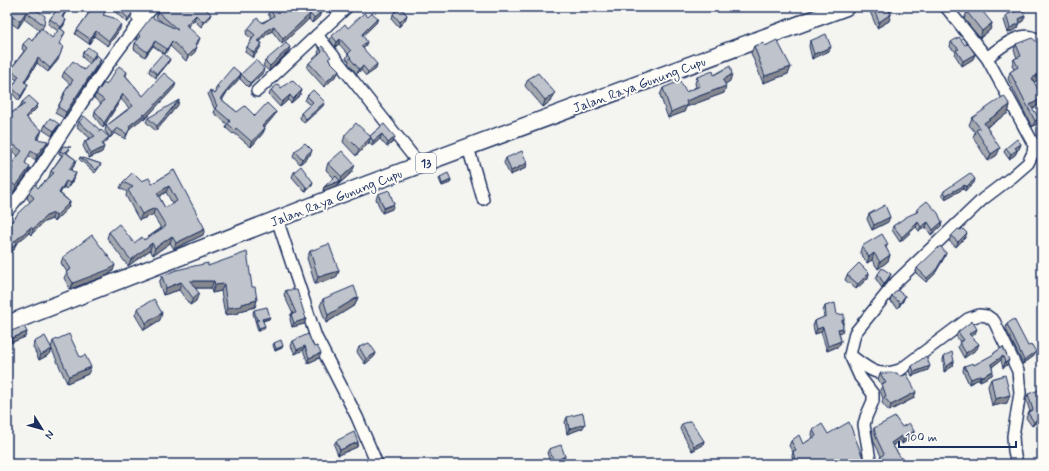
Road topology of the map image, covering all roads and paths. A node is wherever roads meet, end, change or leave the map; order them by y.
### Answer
1 (128, 7) edge
2 (153, 7) edge
3 (347, 7) edge
4 (846, 7) edge
5 (946, 7) edge
6 (141, 20) junction
7 (318, 36) junction
8 (1042, 46) edge
9 (987, 58) junction
10 (257, 91) dead end
11 (1042, 136) edge
12 (1034, 146) junction
13 (468, 147) junction
14 (420, 166) junction
15 (483, 199) dead end
16 (7, 211) edge
17 (277, 219) junction
18 (7, 324) edge
19 (850, 355) junction
20 (377, 464) edge
21 (868, 464) edge
22 (1017, 464) edge

1 - 6 street
2 - 6 street
3 - 7 street
4 - 13 highway, Jalan Raya Gunung Cupu / 13
5 - 9 street
6 - 16 street
7 - 10 street
7 - 14 street
8 - 9 street
9 - 12 street
11 - 12 street
12 - 19 street
13 - 14 highway, Jalan Raya Gunung Cupu / 13
13 - 15 street
14 - 17 highway, Jalan Raya Gunung Cupu / 13
17 - 18 highway, Jalan Raya Gunung Cupu / 13
17 - 20 street
19 - 21 street
19 - 22 street

